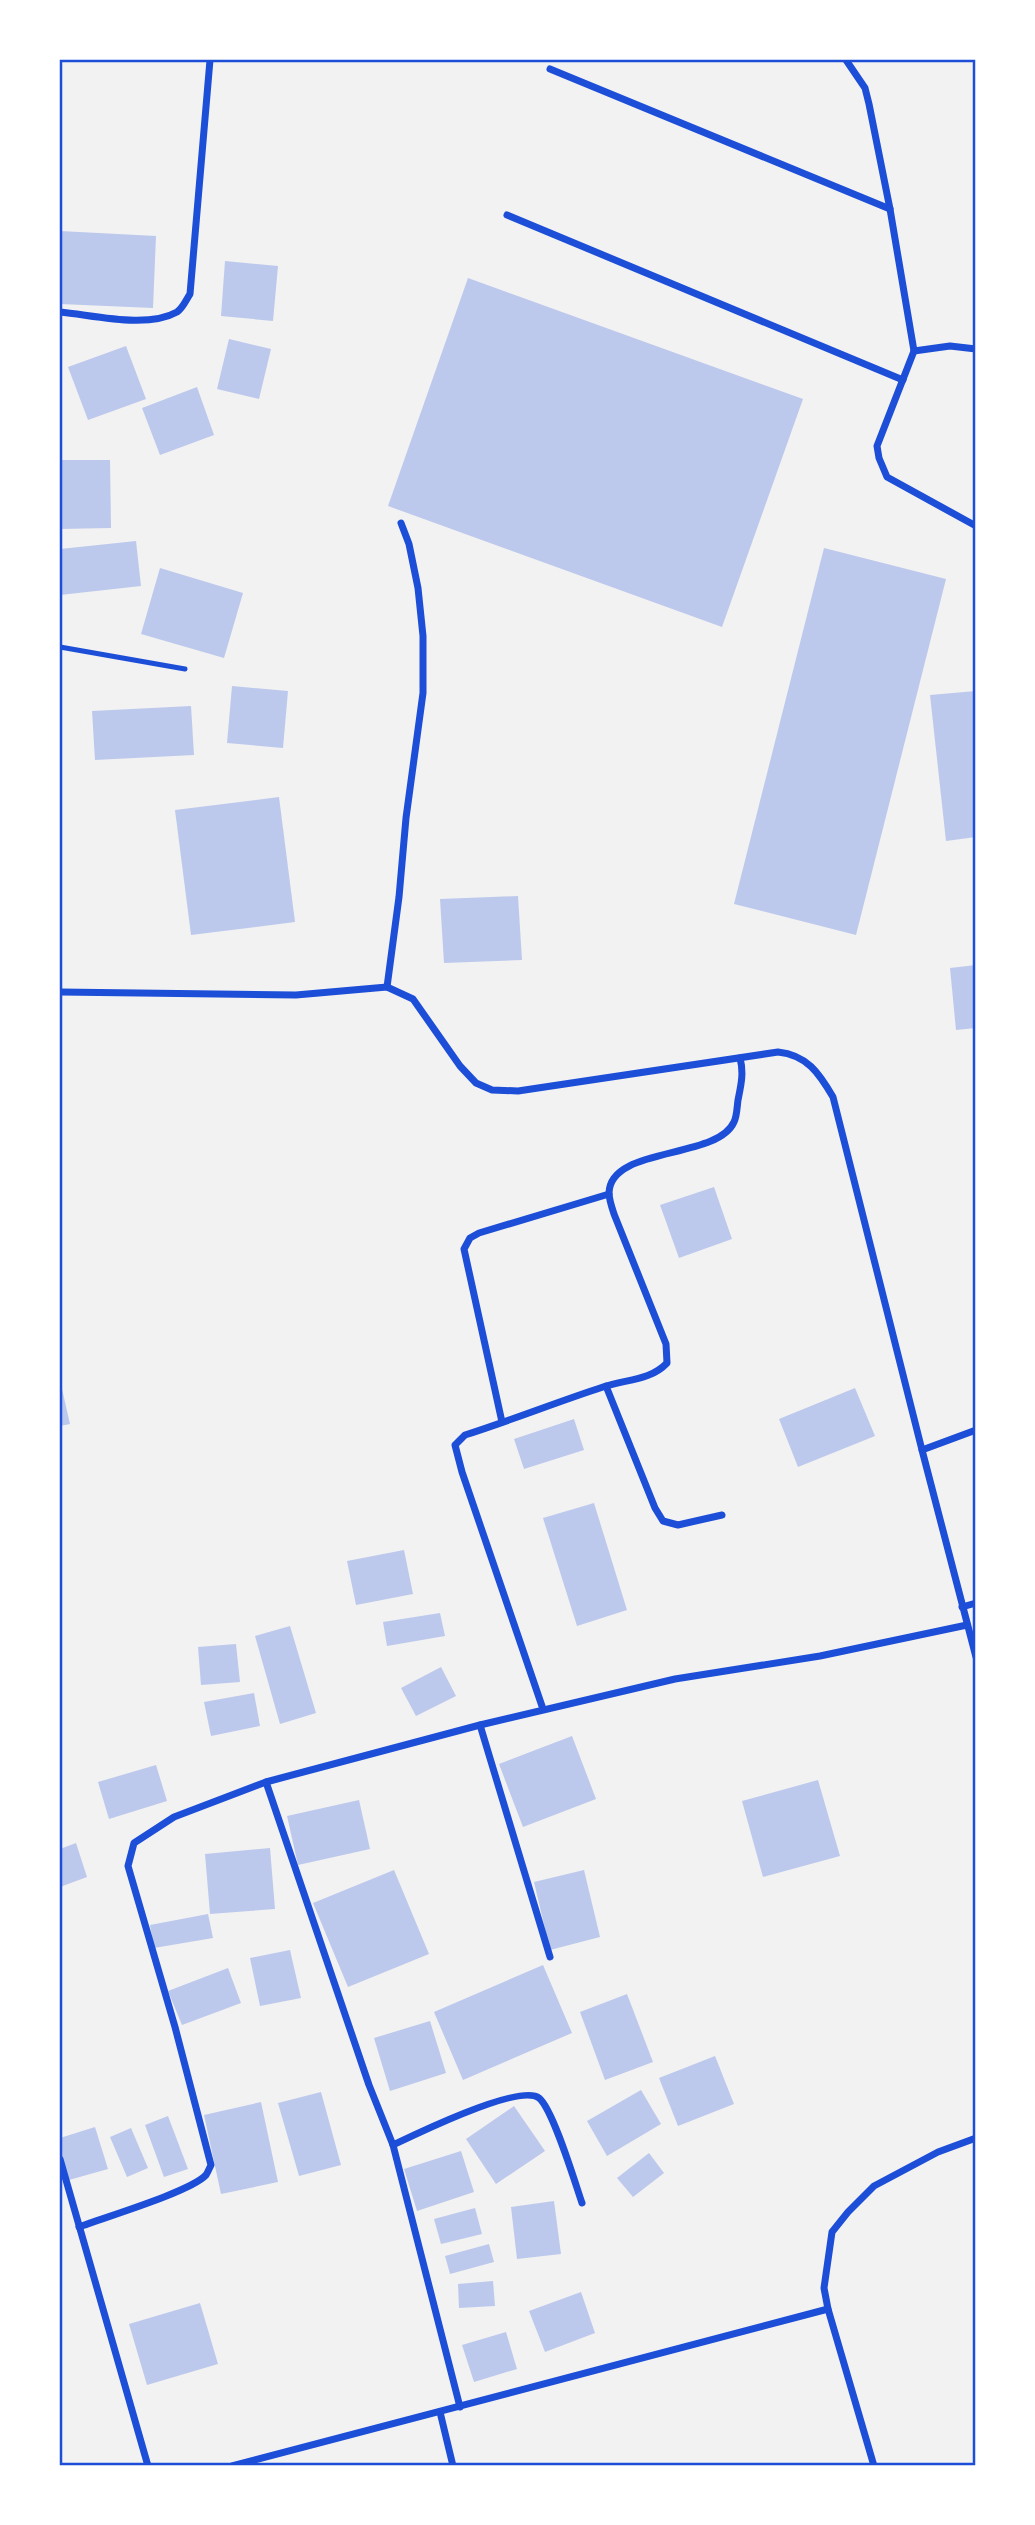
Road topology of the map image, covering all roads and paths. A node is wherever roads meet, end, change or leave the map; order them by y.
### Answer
1 (210, 60) edge
2 (846, 60) edge
3 (550, 69) dead end
4 (890, 209) junction
5 (507, 215) dead end
6 (60, 312) edge
7 (975, 349) edge
8 (914, 351) junction
9 (903, 380) junction
10 (401, 523) dead end
11 (975, 526) edge
12 (60, 647) edge
13 (185, 669) dead end
14 (387, 987) junction
15 (60, 992) edge
16 (740, 1058) junction
17 (608, 1194) junction
18 (606, 1386) junction
19 (502, 1422) junction
20 (975, 1430) edge
21 (922, 1450) junction
22 (722, 1515) dead end
23 (975, 1603) edge
24 (962, 1607) junction
25 (967, 1625) junction
26 (975, 1657) edge
27 (543, 1709) junction
28 (480, 1725) junction
29 (266, 1782) junction
30 (550, 1957) dead end
31 (975, 2138) edge
32 (393, 2145) junction
33 (60, 2159) edge
34 (582, 2203) dead end
35 (79, 2227) junction
36 (828, 2309) junction
37 (460, 2407) junction
38 (440, 2412) junction
39 (148, 2466) edge
40 (232, 2466) edge
41 (453, 2466) edge
42 (874, 2466) edge

1 - 6 street
2 - 4 street
3 - 4 street
4 - 8 street
5 - 9 street
7 - 8 street
8 - 9 street
9 - 11 street
10 - 14 street
12 - 13 lane
14 - 15 street
14 - 16 street
16 - 17 street
16 - 21 street
17 - 18 street
17 - 19 street
18 - 19 street
18 - 22 street
19 - 27 street
20 - 21 street
21 - 24 street
23 - 24 street
24 - 25 street
25 - 26 street
25 - 27 street
27 - 28 street
28 - 29 street
28 - 30 street
29 - 32 street
29 - 35 street
31 - 36 street
32 - 34 street
32 - 37 street
33 - 35 street
35 - 39 street
36 - 37 street
36 - 42 street
37 - 38 street
38 - 40 street
38 - 41 street

